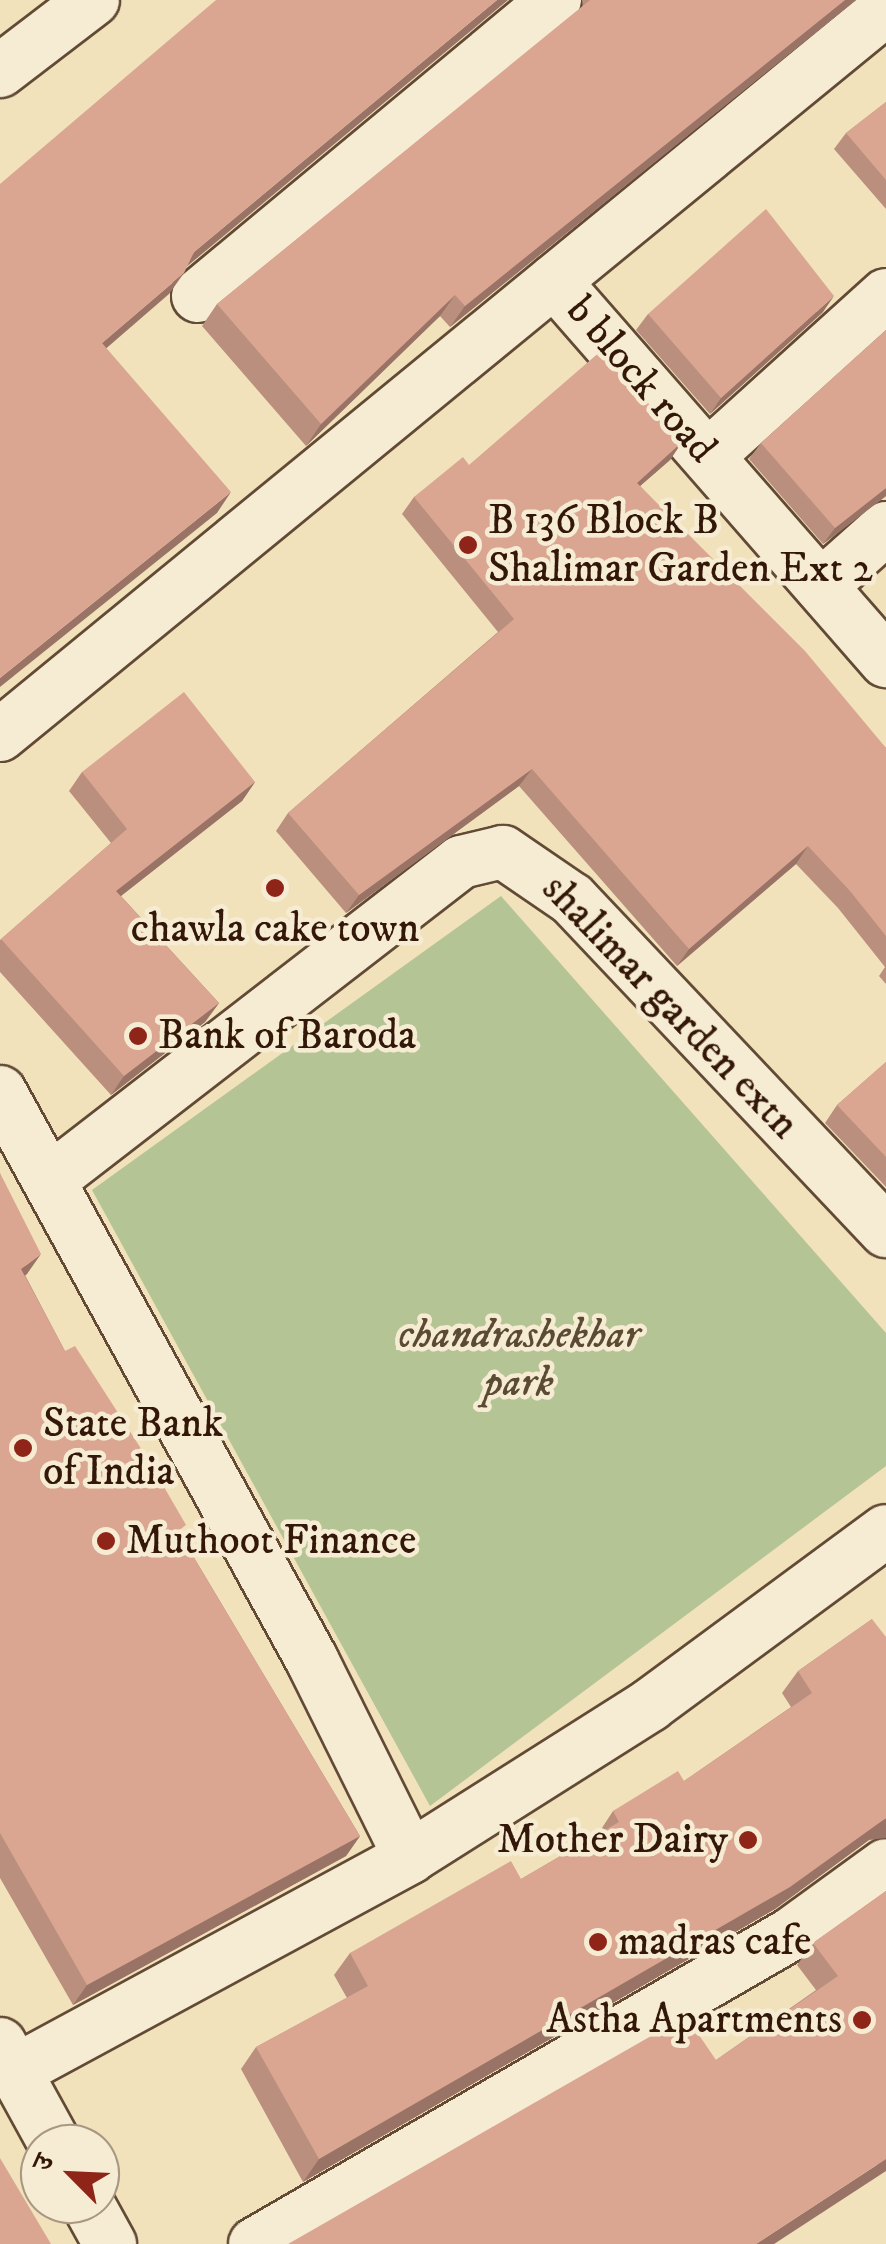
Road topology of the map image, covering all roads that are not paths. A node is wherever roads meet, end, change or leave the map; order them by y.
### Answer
1 (555, 0) edge
2 (88, 2) edge
3 (886, 9) edge
4 (0, 71) edge
5 (554, 281) junction
6 (886, 295) edge
7 (198, 296) dead end
8 (708, 456) junction
9 (886, 528) edge
10 (820, 586) junction
11 (886, 660) edge
12 (0, 735) edge
13 (0, 1092) edge
14 (51, 1179) junction
15 (886, 1231) edge
16 (886, 1531) edge
17 (410, 1856) junction
18 (886, 1864) edge
19 (8, 2058) edge
20 (44, 2124) edge
21 (255, 2244) edge

1 - 7 street
2 - 4 street
3 - 5 street
5 - 8 street, b block road
5 - 12 street
6 - 8 street
8 - 10 street, b block road
9 - 10 street
10 - 11 street, b block road
13 - 14 street
14 - 15 street, shalimar garden extn
14 - 17 street
16 - 17 street
17 - 19 street
18 - 21 street
19 - 20 street

